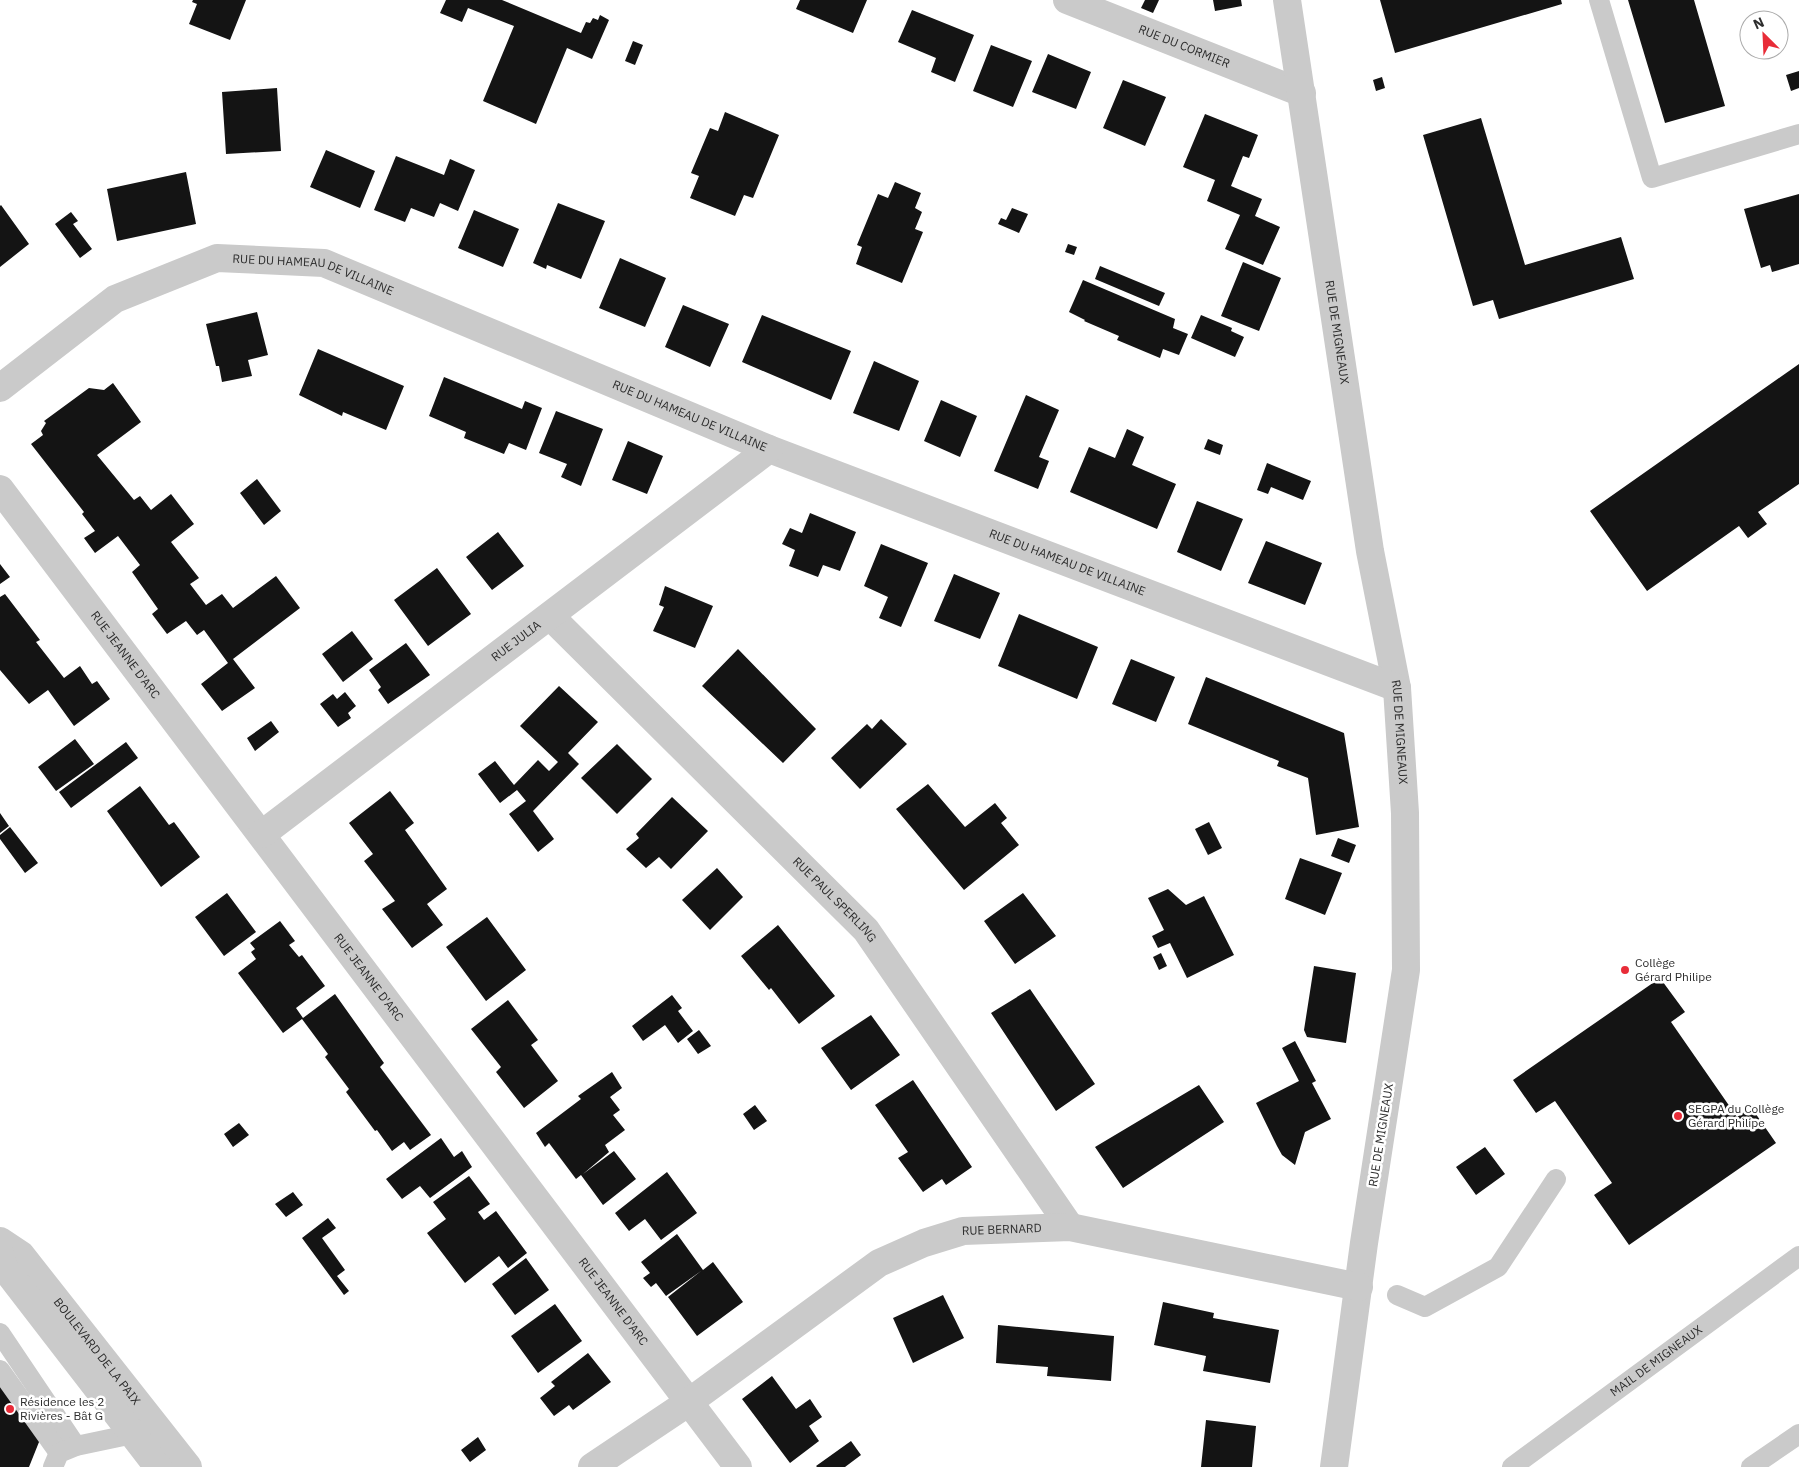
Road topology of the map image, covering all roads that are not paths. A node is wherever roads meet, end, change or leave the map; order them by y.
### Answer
1 (1067, 0) edge
2 (1287, 0) edge
3 (1599, 0) edge
4 (1302, 93) junction
5 (1799, 134) edge
6 (0, 388) edge
7 (769, 450) junction
8 (0, 489) edge
9 (550, 616) junction
10 (1397, 688) junction
11 (262, 834) junction
12 (1556, 1179) dead end
13 (1070, 1227) junction
14 (0, 1241) edge
15 (0, 1253) edge
16 (1799, 1256) edge
17 (1359, 1287) junction
18 (1397, 1295) dead end
19 (0, 1333) edge
20 (0, 1370) edge
21 (689, 1402) junction
22 (133, 1434) junction
23 (1799, 1434) edge
24 (63, 1455) edge
25 (158, 1467) edge
26 (188, 1467) edge
27 (592, 1467) edge
28 (738, 1467) edge
29 (1334, 1467) edge
30 (1512, 1467) edge
31 (1751, 1467) edge

1 - 4 street, RUE DU CORMIER
2 - 4 street, RUE DE MIGNEAUX
3 - 5 lane
4 - 10 street, RUE DE MIGNEAUX
6 - 7 street, RUE DU HAMEAU DE VILLAINE
7 - 9 street, RUE JULIA
7 - 10 street, RUE DU HAMEAU DE VILLAINE
8 - 11 street, RUE JEANNE D'ARC
9 - 11 street, RUE JULIA
9 - 13 street, RUE PAUL SPERLING
10 - 17 street, RUE DE MIGNEAUX
11 - 21 street, RUE JEANNE D'ARC
12 - 18 lane
13 - 17 street, RUE BERNARD
13 - 21 street, RUE BERNARD
14 - 26 street, BOULEVARD DE LA PAIX
15 - 22 street, BOULEVARD DE LA PAIX
16 - 30 lane, MAIL DE MIGNEAUX
17 - 29 street, RUE DE MIGNEAUX
19 - 24 lane
20 - 24 lane
21 - 27 street, RUE BERNARD
21 - 28 street, RUE JEANNE D'ARC
22 - 24 lane
22 - 25 street, BOULEVARD DE LA PAIX
23 - 31 lane

